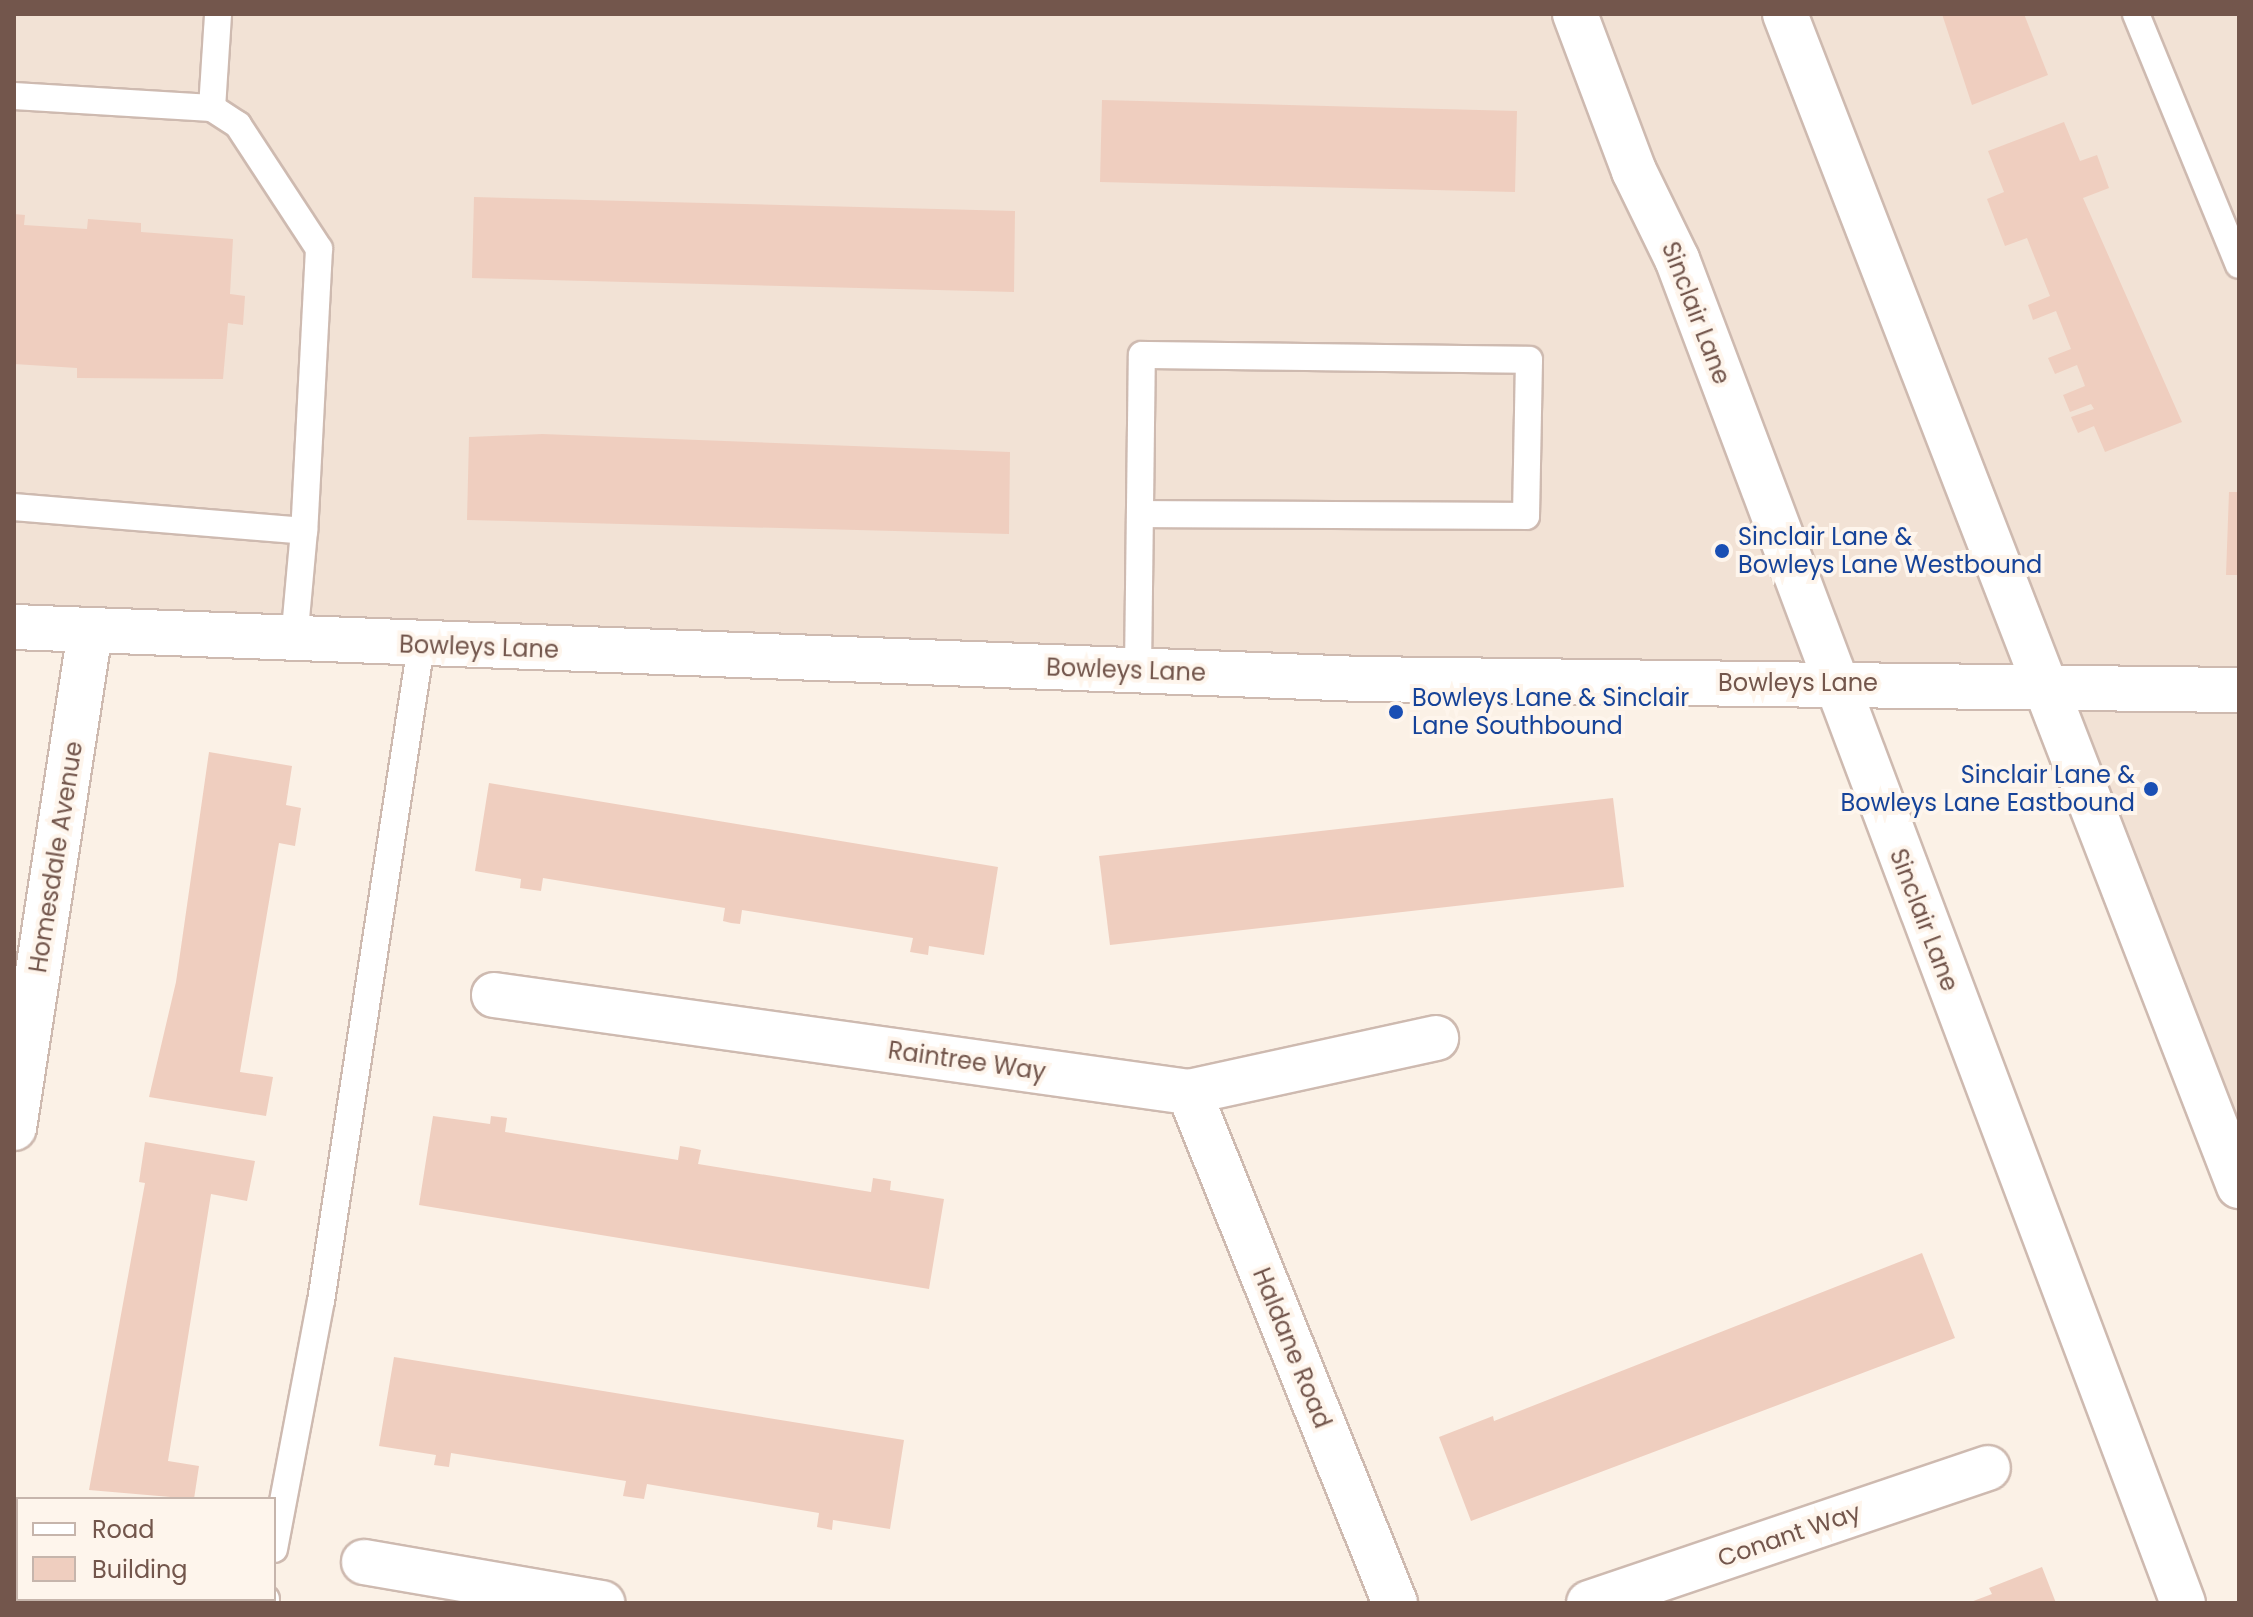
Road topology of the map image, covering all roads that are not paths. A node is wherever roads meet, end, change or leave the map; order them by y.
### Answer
1 (218, 14) edge
2 (1575, 14) edge
3 (1785, 14) edge
4 (2136, 14) edge
5 (14, 96) edge
6 (212, 108) junction
7 (2239, 265) edge
8 (14, 507) edge
9 (1141, 514) junction
10 (304, 531) junction
11 (14, 627) edge
12 (90, 634) junction
13 (294, 641) junction
14 (421, 645) junction
15 (1138, 670) junction
16 (1835, 684) junction
17 (2041, 684) junction
18 (2239, 690) edge
19 (494, 995) dead end
20 (1436, 1038) dead end
21 (1189, 1092) junction
22 (14, 1128) edge
23 (2239, 1186) edge
24 (1988, 1468) dead end
25 (276, 1538) edge
26 (364, 1562) dead end
27 (602, 1603) edge
28 (1395, 1603) edge
29 (1589, 1603) edge
30 (2183, 1603) edge

1 - 6 lane
2 - 16 street, Sinclair Lane
3 - 17 street
4 - 7 lane
5 - 6 lane
6 - 10 lane
8 - 10 lane
9 - 9 lane
9 - 15 lane
10 - 13 lane
11 - 12 street, Bowleys Lane
12 - 13 street, Bowleys Lane
12 - 22 street, Homesdale Avenue
13 - 14 street, Bowleys Lane
14 - 15 street, Bowleys Lane
14 - 25 lane
15 - 16 street, Bowleys Lane
16 - 17 street, Bowleys Lane
16 - 30 street, Sinclair Lane
17 - 18 street, Bowleys Lane
17 - 23 street
19 - 21 street, Raintree Way
20 - 21 street, Raintree Way
21 - 28 street, Haldane Road
24 - 29 street, Conant Way
26 - 27 street

